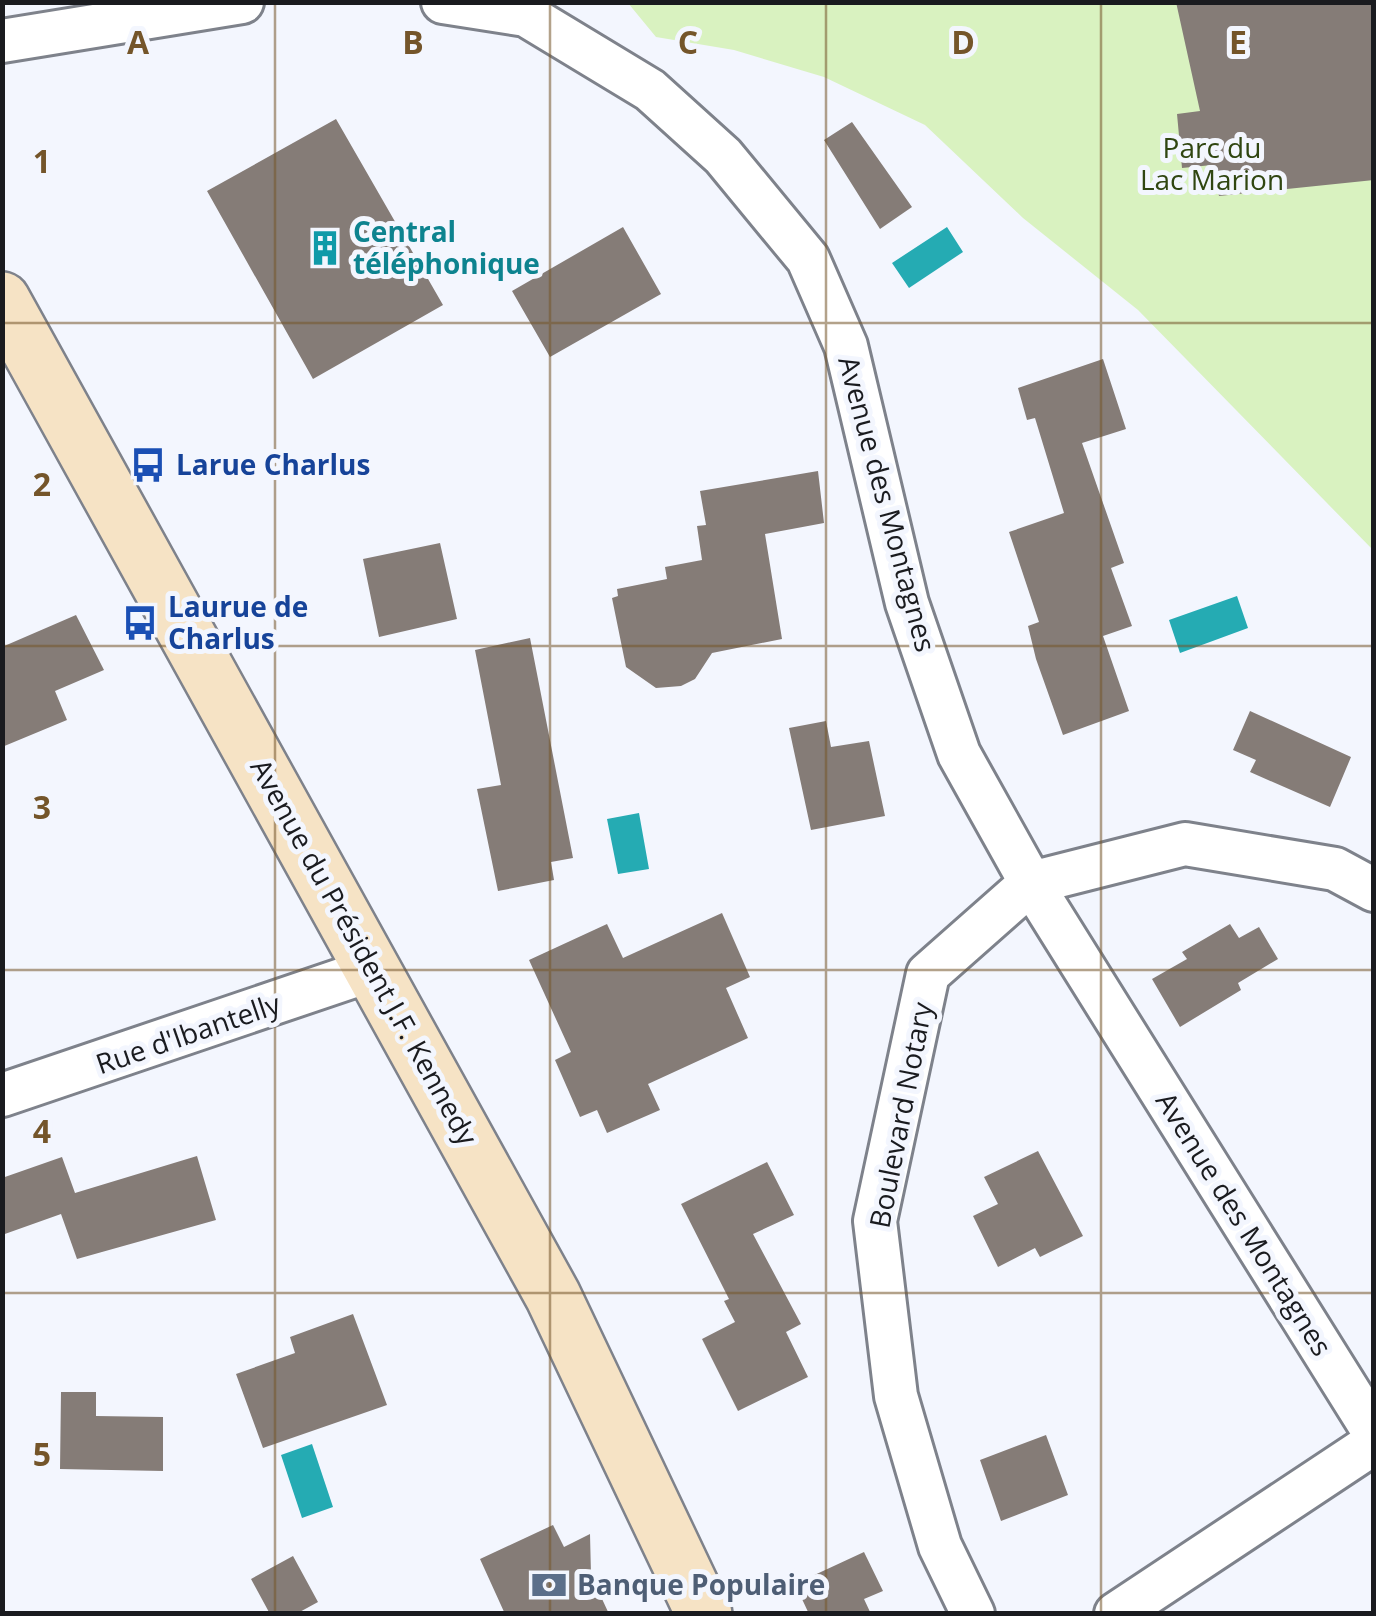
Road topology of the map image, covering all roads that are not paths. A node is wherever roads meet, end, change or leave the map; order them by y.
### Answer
1 (242, 2) edge
2 (443, 2) edge
3 (2, 41) edge
4 (2, 300) edge
5 (1031, 883) junction
6 (1374, 890) edge
7 (374, 969) junction
8 (2, 1096) edge
9 (1374, 1432) edge
10 (1374, 1443) edge
11 (704, 1614) edge
12 (973, 1614) edge
13 (1116, 1614) edge

1 - 3 street
2 - 5 street, Avenue des Montagnes
4 - 7 street, Avenue du Président J.F. Kennedy
5 - 6 street, Boulevard Notary
5 - 9 street, Avenue des Montagnes
5 - 12 street, Boulevard Notary
7 - 8 street, Rue d'Ibantelly
7 - 11 street, Avenue du Président J.F. Kennedy
10 - 13 street

